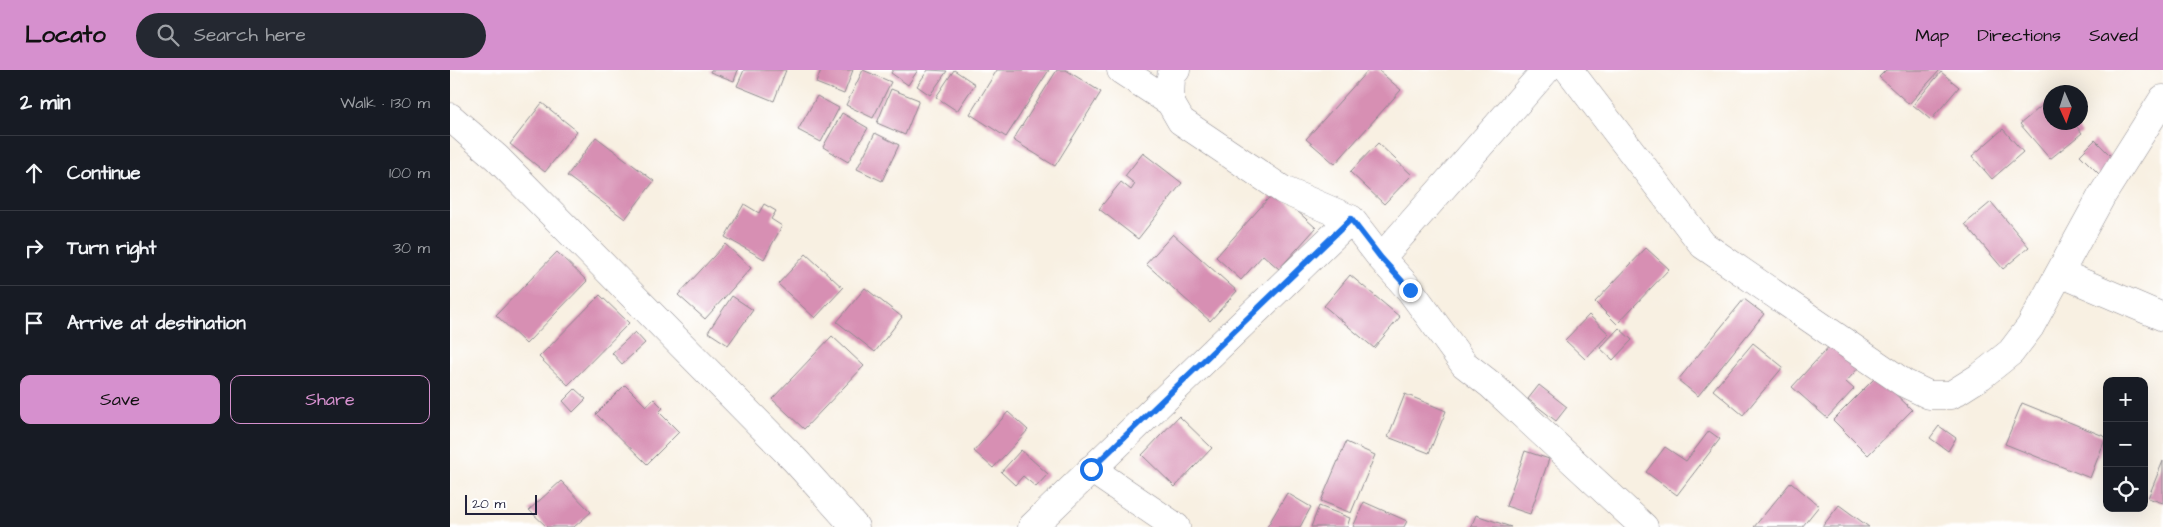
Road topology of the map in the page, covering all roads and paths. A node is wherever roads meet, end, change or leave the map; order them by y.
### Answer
1 (1121, 70) edge
2 (1176, 70) edge
3 (1546, 70) edge
4 (1569, 70) edge
5 (2163, 99) edge
6 (1170, 102) junction
7 (450, 117) edge
8 (1351, 219) junction
9 (1381, 258) junction
10 (2060, 273) junction
11 (2163, 317) edge
12 (1091, 469) junction
13 (855, 527) edge
14 (1032, 527) edge
15 (1176, 527) edge
16 (1644, 527) edge

1 - 6 street
2 - 6 street
3 - 9 street
4 - 10 street
5 - 10 street
6 - 8 street
7 - 13 street
8 - 9 street
8 - 12 street
9 - 16 street
10 - 11 street
12 - 14 street
12 - 15 street

